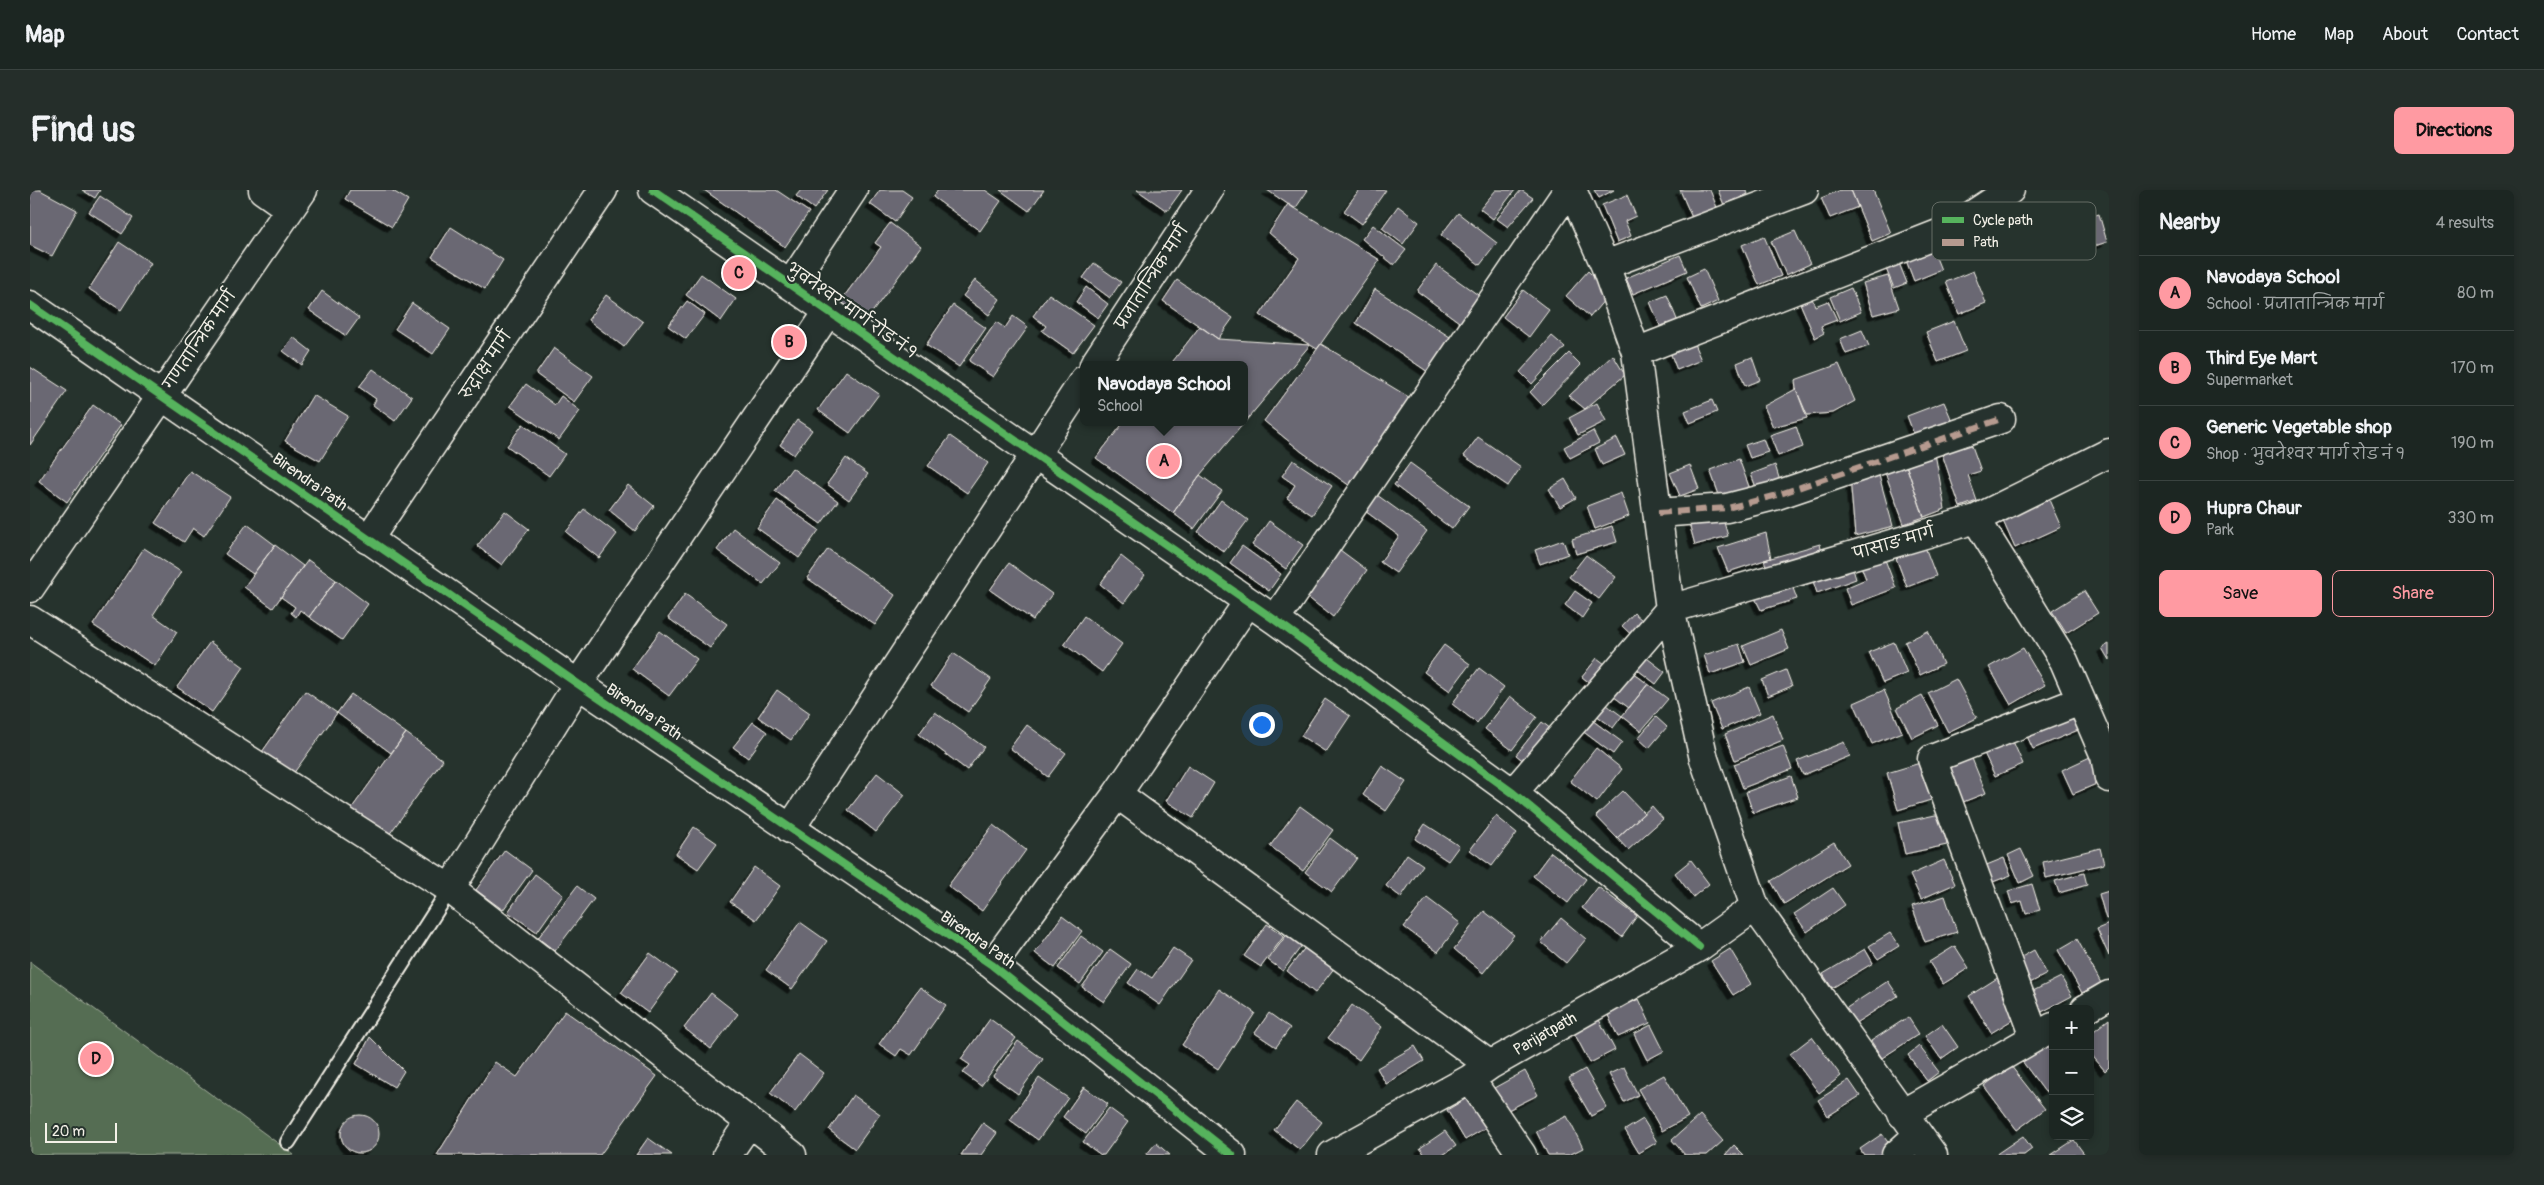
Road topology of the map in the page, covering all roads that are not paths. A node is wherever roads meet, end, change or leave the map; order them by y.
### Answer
1 (263, 190) edge
2 (603, 190) edge
3 (653, 190) edge
4 (853, 190) edge
5 (1210, 190) edge
6 (1568, 190) edge
7 (1572, 190) edge
8 (1804, 190) edge
9 (2010, 190) edge
10 (296, 199) edge
11 (1992, 202) edge
12 (1932, 236) edge
13 (1605, 265) junction
14 (790, 285) junction
15 (30, 305) edge
16 (828, 312) junction
17 (1636, 352) junction
18 (1097, 361) edge
19 (1080, 386) edge
20 (162, 396) junction
21 (2001, 419) dead end
22 (2109, 453) edge
23 (1034, 455) junction
24 (1658, 513) junction
25 (1976, 519) junction
26 (368, 540) junction
27 (30, 588) edge
28 (1248, 602) junction
29 (1670, 609) junction
30 (30, 620) edge
31 (1274, 620) junction
32 (578, 684) junction
33 (2080, 700) junction
34 (2109, 778) edge
35 (1513, 792) junction
36 (1117, 794) junction
37 (790, 829) junction
38 (450, 889) junction
39 (1755, 907) junction
40 (1699, 947) junction
41 (992, 965) junction
42 (2109, 995) edge
43 (2092, 1005) edge
44 (2044, 1032) edge
45 (1480, 1072) junction
46 (1902, 1114) junction
47 (749, 1123) junction
48 (288, 1142) dead end
49 (1926, 1145) edge
50 (727, 1155) edge
51 (792, 1155) edge
52 (1232, 1155) edge
53 (1332, 1155) edge
54 (1522, 1155) edge
55 (1896, 1155) edge

1 - 10 street
2 - 26 street, रुद्राक्ष मार्ग
3 - 14 street, भुवनेश्वर मार्ग रोड नं १
4 - 14 street
5 - 18 street, प्रजातान्त्रिक मार्ग
6 - 31 street
7 - 13 street
8 - 13 street
9 - 11 street
10 - 20 street, गणतान्त्रिक मार्ग
12 - 17 street
13 - 17 street
14 - 16 street, भुवनेश्वर मार्ग रोड नं १
15 - 20 street, Birendra Path
16 - 23 street, भुवनेश्वर मार्ग रोड नं १
16 - 32 street
17 - 24 street
19 - 23 street
20 - 26 street, Birendra Path
20 - 27 street, गणतान्त्रिक मार्ग
21 - 24 street
22 - 25 street, पासाङ मार्ग
23 - 28 street, भुवनेश्वर मार्ग रोड नं १
23 - 37 street
24 - 29 street
25 - 29 street, पासाङ मार्ग
25 - 33 street
26 - 32 street, Birendra Path
28 - 31 street, भुवनेश्वर मार्ग रोड नं १
28 - 36 street
29 - 35 street
29 - 39 street
30 - 38 street
31 - 35 street, भुवनेश्वर मार्ग रोड नं १
32 - 37 street, Birendra Path
32 - 38 street
33 - 34 street
33 - 44 street
35 - 40 street, भुवनेश्वर मार्ग रोड नं १
36 - 41 street
36 - 45 street
37 - 41 street, Birendra Path
38 - 47 street
38 - 48 lane
39 - 40 street, Parijatpath
39 - 46 street
40 - 45 street, Parijatpath
41 - 52 street, Birendra Path
42 - 43 street
44 - 46 street
45 - 53 street, Parijatpath
45 - 54 street
46 - 49 street
47 - 50 street
47 - 51 street
49 - 55 street

